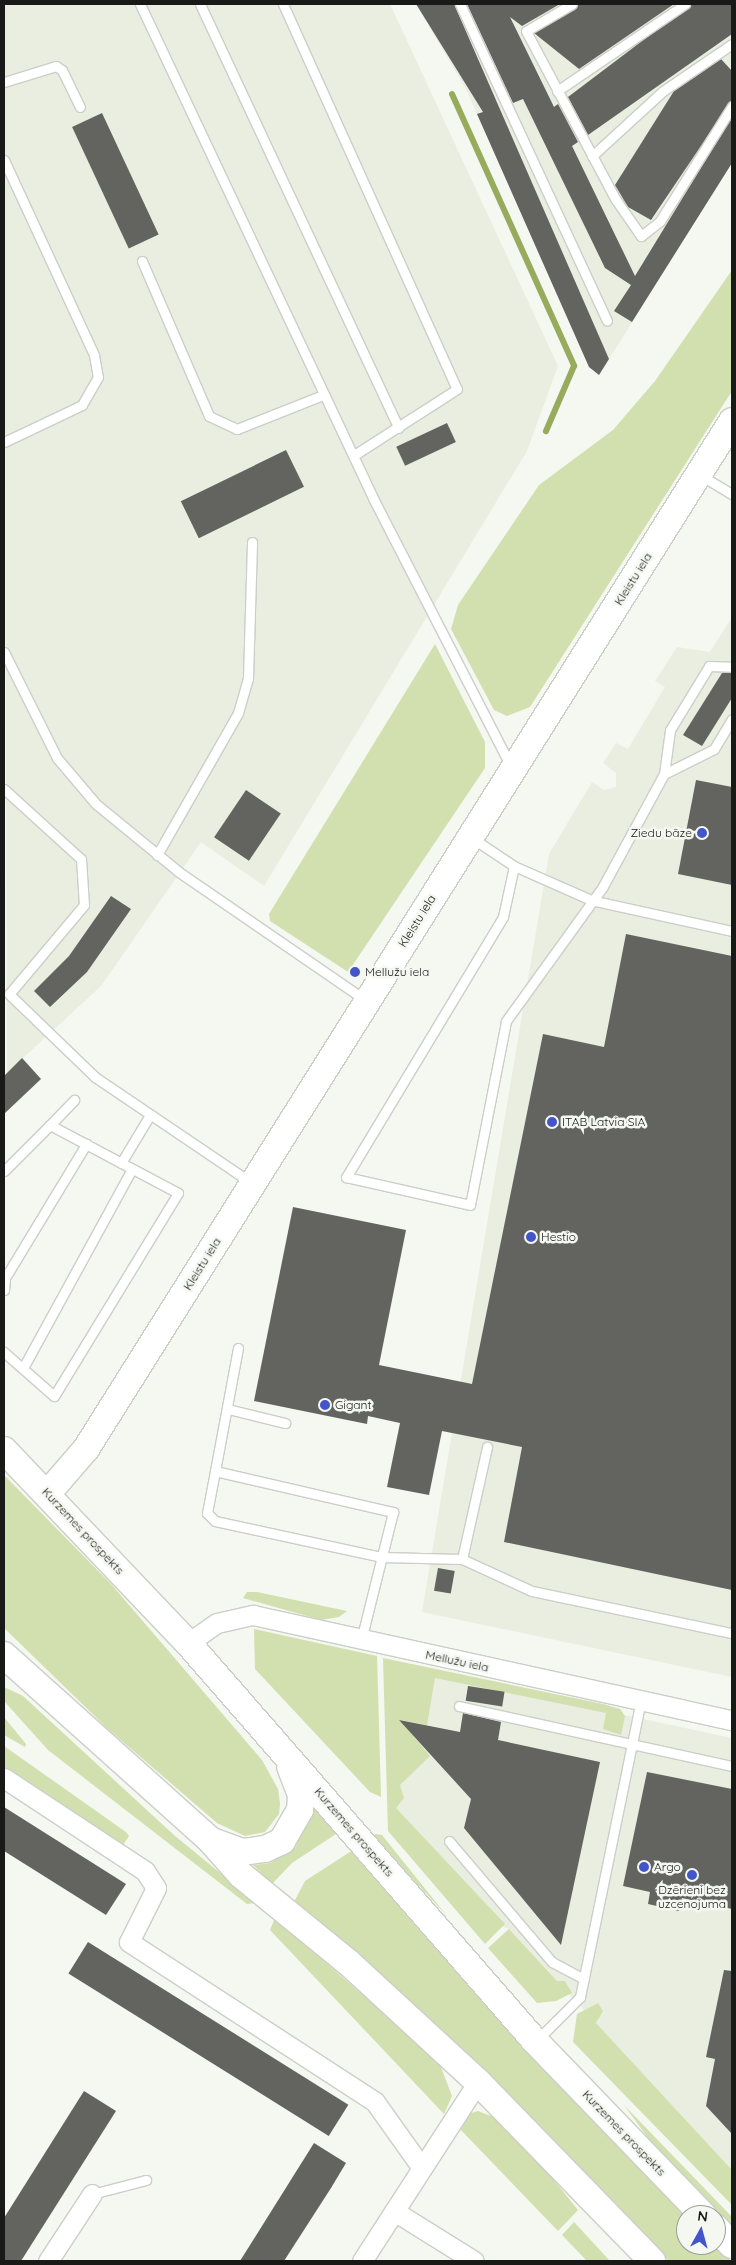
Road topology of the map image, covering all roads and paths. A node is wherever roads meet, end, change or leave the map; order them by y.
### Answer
1 (140, 4) edge
2 (200, 4) edge
3 (283, 4) edge
4 (460, 4) edge
5 (572, 4) edge
6 (685, 4) edge
7 (732, 44) edge
8 (4, 82) edge
9 (557, 91) junction
10 (732, 106) edge
11 (80, 108) dead end
12 (592, 156) junction
13 (4, 160) edge
14 (142, 260) dead end
15 (607, 320) dead end
16 (323, 395) junction
17 (732, 421) edge
18 (399, 428) junction
19 (4, 442) edge
20 (354, 455) junction
21 (699, 474) junction
22 (732, 494) edge
23 (252, 542) dead end
24 (4, 652) edge
25 (732, 667) edge
26 (732, 719) edge
27 (512, 770) junction
28 (664, 774) junction
29 (4, 789) edge
30 (470, 837) junction
31 (157, 855) junction
32 (514, 866) junction
33 (591, 900) junction
34 (732, 931) edge
35 (367, 1001) junction
36 (74, 1100) dead end
37 (150, 1115) junction
38 (50, 1124) junction
39 (86, 1144) junction
40 (121, 1163) junction
41 (132, 1169) junction
42 (4, 1171) edge
43 (253, 1183) junction
44 (4, 1290) edge
45 (238, 1348) dead end
46 (4, 1352) edge
47 (23, 1368) junction
48 (228, 1409) junction
49 (286, 1422) dead end
50 (487, 1447) dead end
51 (4, 1450) edge
52 (215, 1471) junction
53 (48, 1493) junction
54 (382, 1557) junction
55 (462, 1559) junction
56 (732, 1633) edge
57 (361, 1640) junction
58 (188, 1643) junction
59 (8, 1664) edge
60 (641, 1700) junction
61 (459, 1706) dead end
62 (732, 1720) edge
63 (631, 1746) junction
64 (288, 1762) junction
65 (732, 1766) edge
66 (4, 1778) edge
67 (211, 1841) junction
68 (449, 1841) dead end
69 (584, 1980) junction
70 (536, 2041) junction
71 (478, 2082) junction
72 (422, 2168) junction
73 (146, 2180) dead end
74 (92, 2194) joint
75 (693, 2205) edge
76 (394, 2211) junction
77 (48, 2261) edge
78 (362, 2261) edge
79 (474, 2261) edge
80 (652, 2261) edge

1 - 16 lane
2 - 18 lane
3 - 18 lane
4 - 15 lane
5 - 9 lane
6 - 9 lane
7 - 12 lane
8 - 11 lane
9 - 12 lane
10 - 12 lane
13 - 19 lane
14 - 16 lane
16 - 20 lane
17 - 21 main road, Kleistu iela
18 - 20 lane
20 - 27 lane
21 - 22 lane
21 - 27 main road, Kleistu iela
23 - 31 lane
24 - 31 lane
25 - 28 lane
26 - 28 lane
27 - 30 main road, Kleistu iela
28 - 33 lane
29 - 37 lane
30 - 32 lane
30 - 35 main road, Kleistu iela
31 - 35 lane
32 - 33 lane
32 - 33 lane
33 - 34 lane
35 - 43 main road, Kleistu iela
36 - 38 lane
37 - 40 lane
37 - 43 lane
38 - 39 lane
38 - 42 lane
39 - 40 lane
39 - 44 lane
40 - 41 lane
41 - 47 lane
41 - 47 lane
43 - 53 main road, Kleistu iela
45 - 48 lane
46 - 47 lane
48 - 49 lane
48 - 52 lane
50 - 55 lane
51 - 53 main road, Kurzemes prospekts
52 - 54 lane
52 - 54 lane
53 - 58 main road, Kurzemes prospekts
54 - 55 lane
54 - 57 lane
55 - 56 lane
57 - 58 street, Mellužu iela
57 - 60 street, Mellužu iela
58 - 64 main road, Kurzemes prospekts
59 - 67 main road
60 - 62 street, Mellužu iela
60 - 63 lane
61 - 63 lane
63 - 65 lane
63 - 69 lane
64 - 67 main road
64 - 70 main road, Kurzemes prospekts
66 - 72 street
67 - 71 main road
68 - 69 lane
69 - 70 lane
70 - 75 main road, Kurzemes prospekts
71 - 72 street
71 - 80 main road
72 - 76 street
73 - 74 lane
74 - 77 street
76 - 78 street
76 - 79 street

